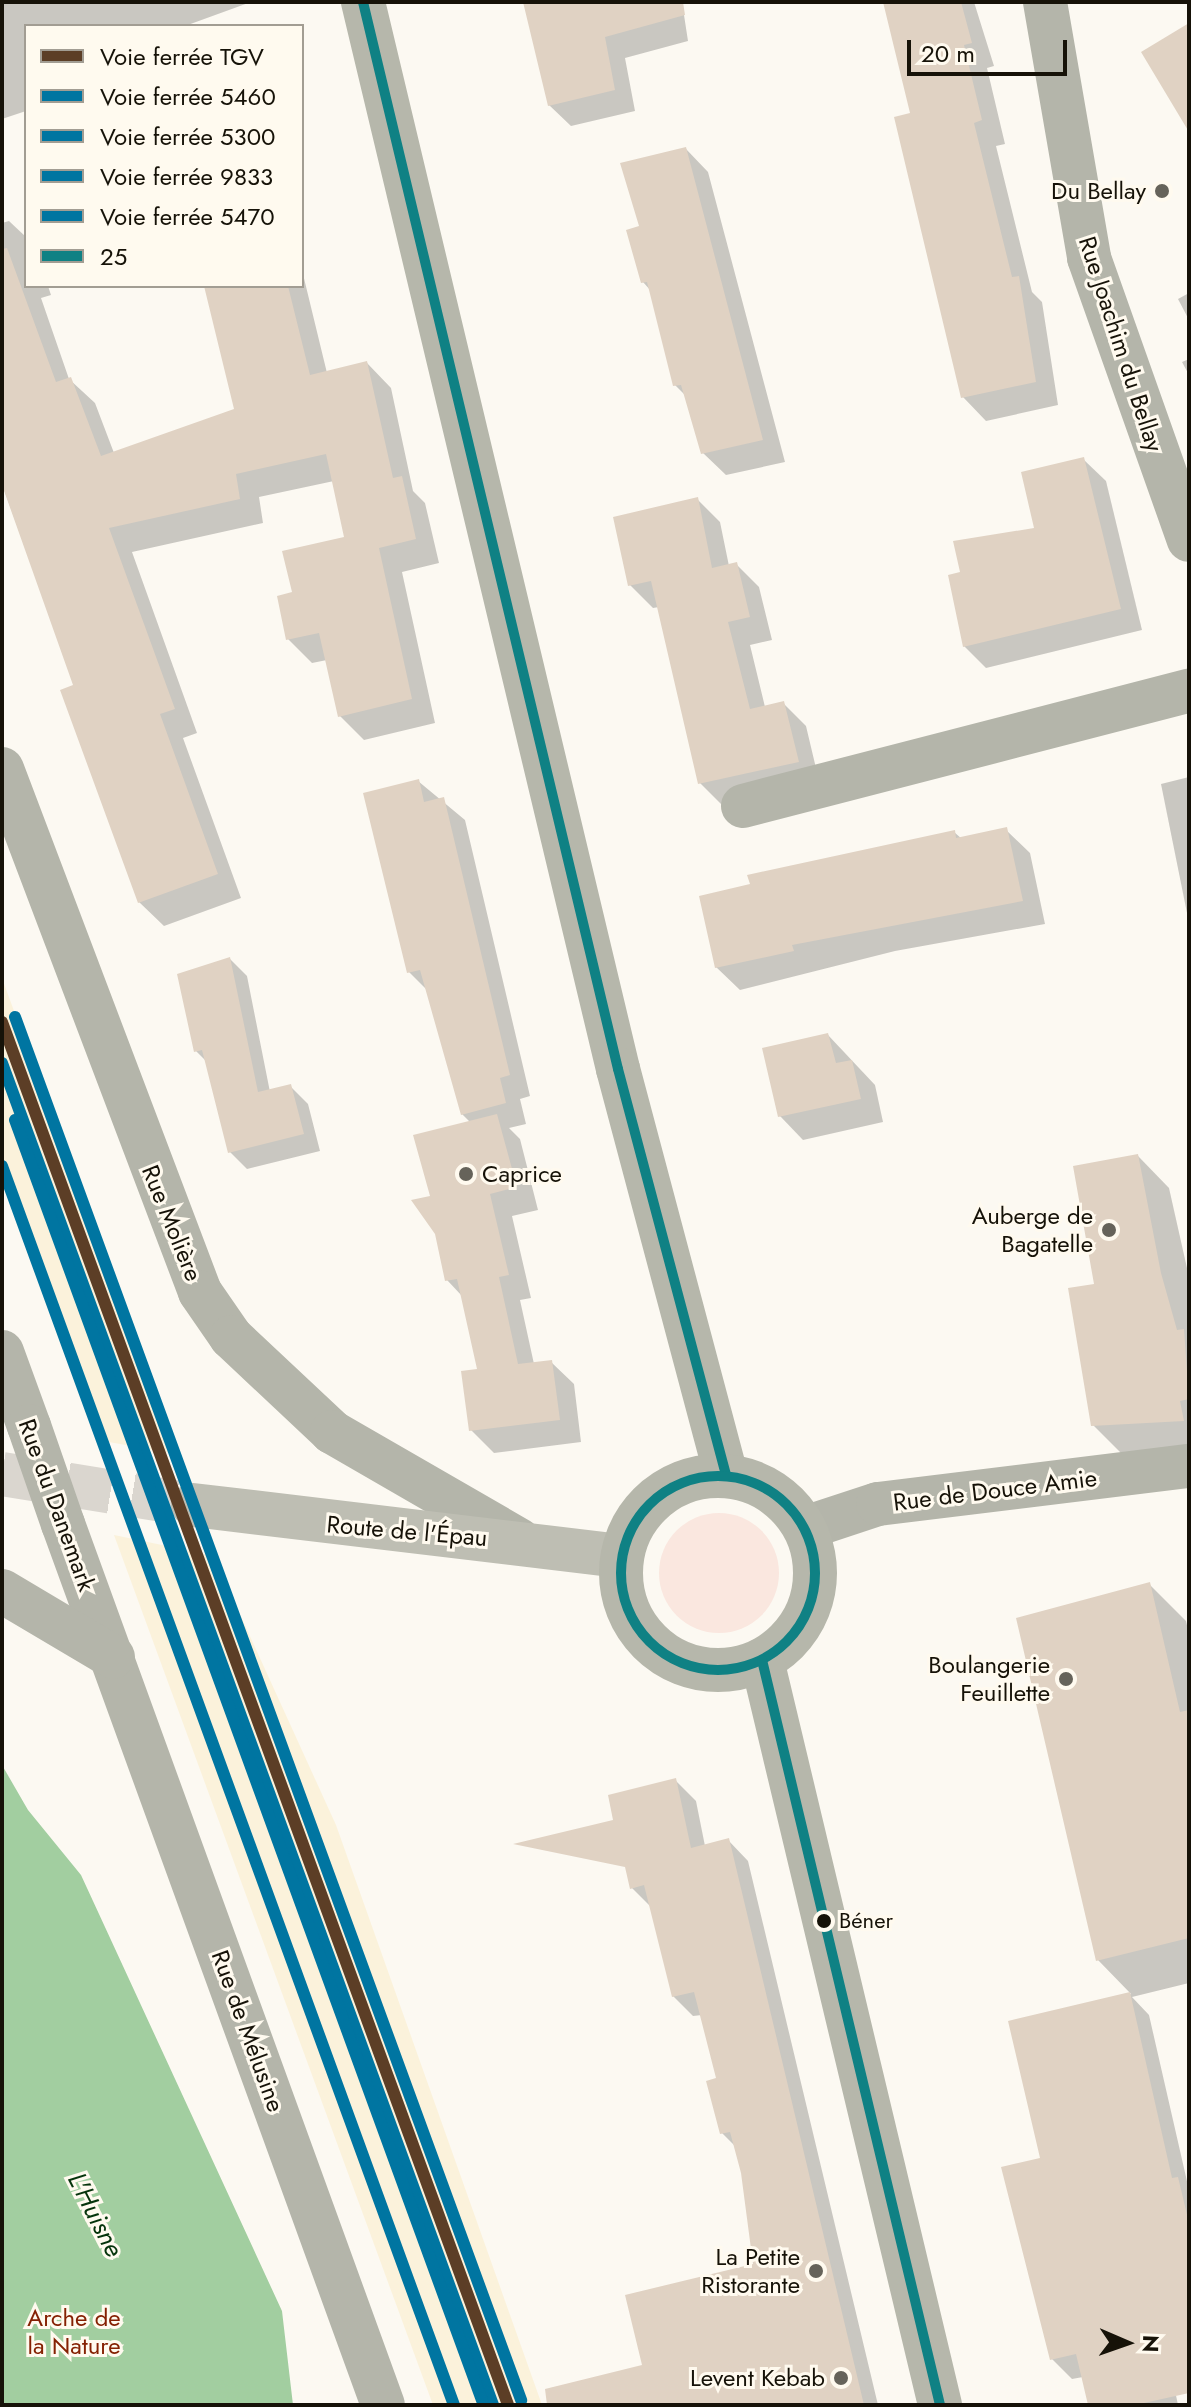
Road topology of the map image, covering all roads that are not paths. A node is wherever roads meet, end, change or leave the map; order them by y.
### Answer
1 (363, 2) edge
2 (1045, 2) edge
3 (1179, 489) edge
4 (1189, 540) edge
5 (1189, 691) edge
6 (2, 769) edge
7 (743, 806) dead end
8 (2, 1352) edge
9 (1189, 1466) edge
10 (726, 1475) junction
11 (193, 1505) tunnel mouth
12 (805, 1528) junction
13 (519, 1540) junction
14 (621, 1556) junction
15 (2, 1591) edge
16 (113, 1657) junction
17 (762, 1660) junction
18 (383, 2405) edge
19 (940, 2405) edge

1 - 10 main road
2 - 3 street, Rue Joachim du Bellay
3 - 4 street, Rue Joachim du Bellay
5 - 7 street
6 - 13 street, Rue Molière
8 - 16 street, Rue du Danemark, bridge
9 - 12 street, Rue de Douce Amie
10 - 12 main road
10 - 14 main road
11 - 13 street, Route de l'Épau
12 - 17 main road
13 - 14 street, Route de l'Épau
14 - 17 main road
15 - 16 street
16 - 18 street, Rue de Mélusine
17 - 19 main road

